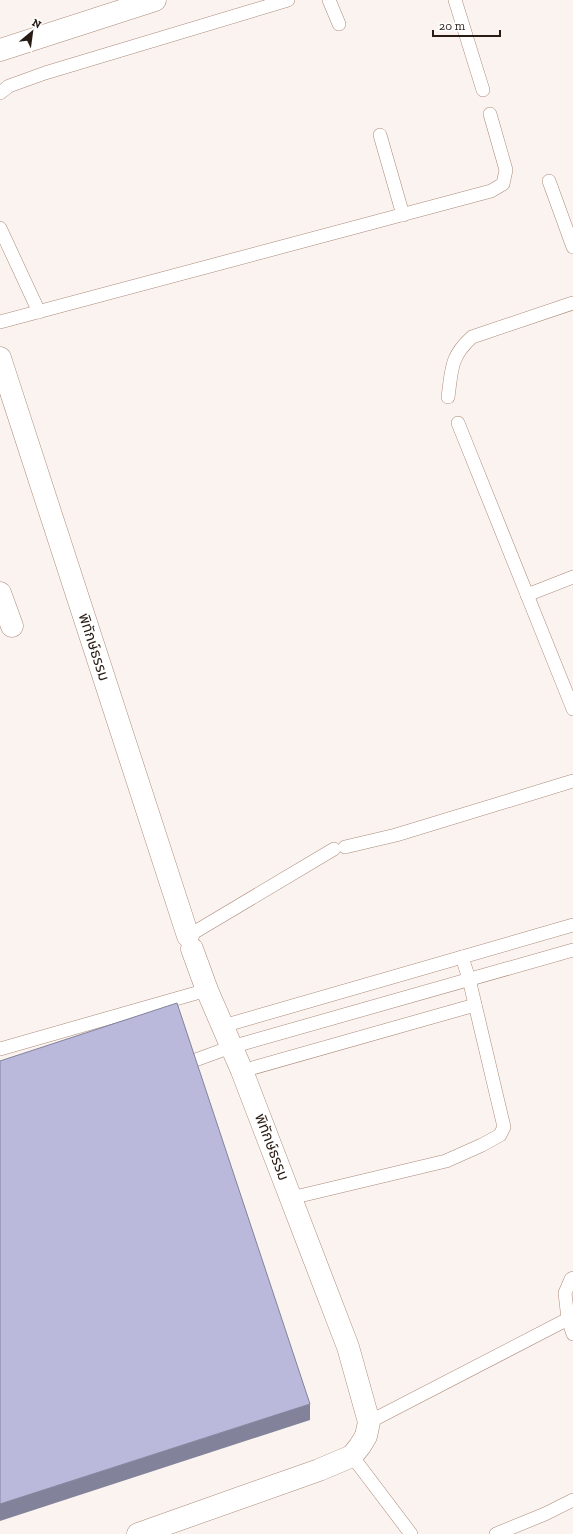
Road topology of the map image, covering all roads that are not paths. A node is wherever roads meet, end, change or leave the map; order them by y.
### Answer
1 (155, 0) edge
2 (288, 0) edge
3 (329, 0) edge
4 (455, 0) edge
5 (340, 24) dead end
6 (0, 50) edge
7 (484, 90) dead end
8 (0, 93) edge
9 (490, 114) dead end
10 (380, 135) dead end
11 (549, 181) dead end
12 (403, 215) junction
13 (0, 228) edge
14 (573, 247) edge
15 (573, 303) edge
16 (38, 312) junction
17 (0, 322) edge
18 (0, 358) edge
19 (448, 397) dead end
20 (458, 423) dead end
21 (573, 577) edge
22 (0, 593) edge
23 (527, 595) junction
24 (12, 626) dead end
25 (573, 709) edge
26 (573, 781) edge
27 (573, 925) edge
28 (190, 942) junction
29 (573, 950) edge
30 (462, 957) junction
31 (469, 979) junction
32 (207, 990) junction
33 (476, 1005) junction
34 (223, 1026) junction
35 (231, 1047) junction
36 (0, 1049) edge
37 (242, 1071) junction
38 (178, 1081) edge
39 (291, 1198) junction
40 (573, 1278) edge
41 (568, 1318) junction
42 (573, 1334) edge
43 (369, 1422) junction
44 (352, 1456) junction
45 (573, 1500) edge
46 (138, 1534) edge
47 (411, 1534) edge
48 (496, 1534) edge

1 - 6 street
2 - 8 lane
3 - 5 lane
4 - 7 lane
9 - 12 lane
10 - 12 lane
11 - 14 lane
12 - 16 lane
13 - 16 lane
15 - 19 lane
16 - 17 lane
18 - 28 street, พิทักษ์ธรรม
20 - 23 lane
21 - 23 lane
22 - 24 street
23 - 25 lane
26 - 28 lane
27 - 30 lane
28 - 32 street, พิทักษ์ธรรม
29 - 31 lane
30 - 31 lane
30 - 34 lane
31 - 33 lane
31 - 35 lane
32 - 34 street, พิทักษ์ธรรม
32 - 36 lane
33 - 37 lane
33 - 39 lane
34 - 35 street, พิทักษ์ธรรม
35 - 37 street, พิทักษ์ธรรม
35 - 38 lane
37 - 39 street, พิทักษ์ธรรม
39 - 43 street, พิทักษ์ธรรม
40 - 41 lane
41 - 42 lane
41 - 43 lane
43 - 44 street
44 - 46 street
44 - 47 lane
45 - 48 lane

